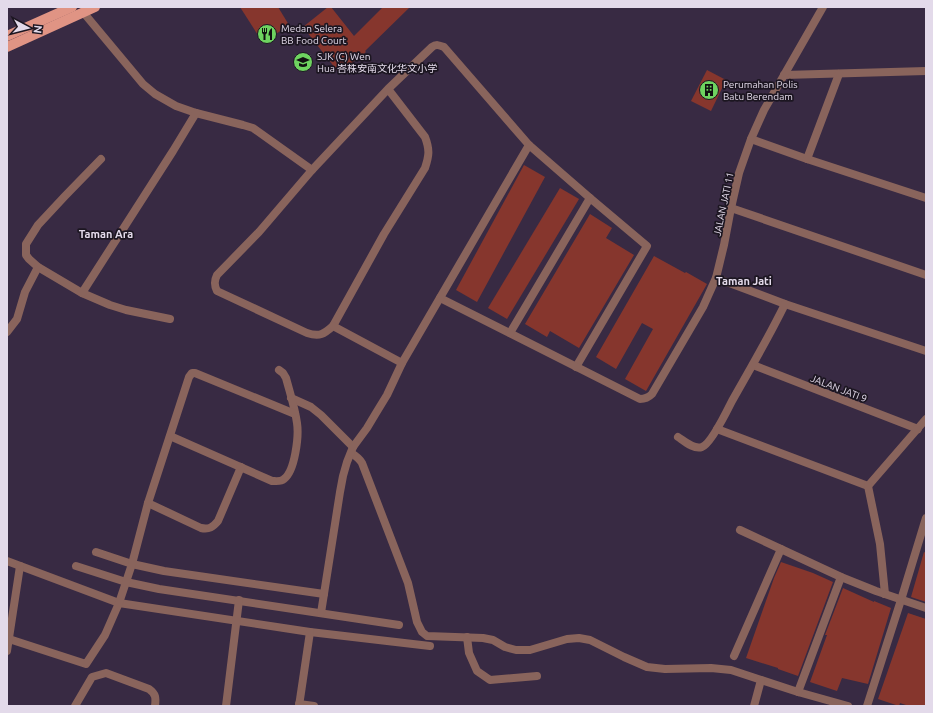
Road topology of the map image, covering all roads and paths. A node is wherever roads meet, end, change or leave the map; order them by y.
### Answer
1 (72, 7) edge
2 (95, 7) edge
3 (823, 7) edge
4 (83, 12) junction
5 (7, 36) edge
6 (7, 47) edge
7 (926, 70) edge
8 (839, 74) junction
9 (784, 75) junction
10 (388, 89) junction
11 (196, 113) junction
12 (751, 139) junction
13 (529, 145) junction
14 (807, 159) junction
15 (101, 160) dead end
16 (312, 170) junction
17 (590, 198) junction
18 (926, 198) edge
19 (731, 208) junction
20 (38, 267) junction
21 (926, 274) edge
22 (716, 278) junction
23 (82, 292) junction
24 (440, 298) junction
25 (785, 304) junction
26 (170, 319) dead end
27 (333, 326) junction
28 (7, 332) edge
29 (510, 333) junction
30 (926, 351) edge
31 (402, 363) junction
32 (753, 365) junction
33 (576, 367) junction
34 (279, 370) dead end
35 (291, 398) junction
36 (295, 414) junction
37 (926, 419) edge
38 (716, 429) junction
39 (918, 429) junction
40 (170, 436) junction
41 (678, 437) dead end
42 (352, 450) junction
43 (241, 467) junction
44 (868, 486) junction
45 (148, 503) junction
46 (926, 518) edge
47 (740, 530) dead end
48 (781, 549) junction
49 (96, 552) dead end
50 (7, 561) edge
51 (132, 564) junction
52 (20, 566) junction
53 (76, 566) dead end
54 (841, 577) junction
55 (126, 582) junction
56 (324, 594) junction
57 (885, 594) junction
58 (239, 600) junction
59 (901, 600) junction
60 (119, 603) junction
61 (926, 608) edge
62 (321, 613) junction
63 (237, 621) junction
64 (399, 624) dead end
65 (310, 632) junction
66 (467, 637) junction
67 (9, 639) junction
68 (430, 646) dead end
69 (7, 651) edge
70 (734, 656) dead end
71 (537, 676) dead end
72 (761, 680) junction
73 (798, 692) junction
74 (299, 705) edge
75 (75, 706) edge
76 (155, 706) edge
77 (226, 706) edge
78 (314, 706) edge
79 (754, 706) edge
80 (848, 706) edge
81 (867, 706) edge

1 - 5 main road
2 - 4 main road
3 - 9 street, JALAN JATI 11
4 - 6 main road
4 - 11 street
7 - 8 street
8 - 9 street
8 - 14 street
9 - 12 street, JALAN JATI 11
10 - 13 street
10 - 16 street
10 - 27 street
11 - 16 street
11 - 23 street
12 - 14 street
12 - 19 street, JALAN JATI 11
13 - 17 street
13 - 24 street
14 - 18 street
15 - 20 street
16 - 27 street
17 - 29 street
17 - 33 street
19 - 21 street
19 - 22 street, JALAN JATI 11
20 - 23 street
20 - 28 street
22 - 25 street
22 - 33 street, JALAN JATI 11
23 - 26 street
24 - 29 street
24 - 31 street
25 - 30 street
25 - 32 street
27 - 31 street
29 - 33 street
31 - 42 street
32 - 38 street
32 - 39 street, JALAN JATI 9
34 - 35 street
35 - 36 street
35 - 42 street
36 - 40 street
36 - 43 street
37 - 39 street
38 - 41 street
38 - 44 street
39 - 44 street
40 - 43 street
40 - 45 street
42 - 56 street
42 - 66 street
43 - 45 street
44 - 57 street
45 - 51 street
46 - 59 street
47 - 48 street
48 - 54 street
48 - 70 street
49 - 51 street
50 - 52 street
51 - 55 street
51 - 56 street
52 - 60 street
52 - 67 street
53 - 55 street
54 - 57 street
54 - 73 street
55 - 58 street
55 - 60 street
56 - 62 street
57 - 59 street
58 - 62 street
58 - 63 street
59 - 61 street
59 - 81 street
60 - 63 street
60 - 67 street
62 - 64 street
63 - 65 street
63 - 77 street
65 - 68 street
65 - 74 street
66 - 71 street
66 - 72 street
67 - 69 street
72 - 73 street
72 - 79 street
73 - 80 street
74 - 78 street
75 - 76 street

